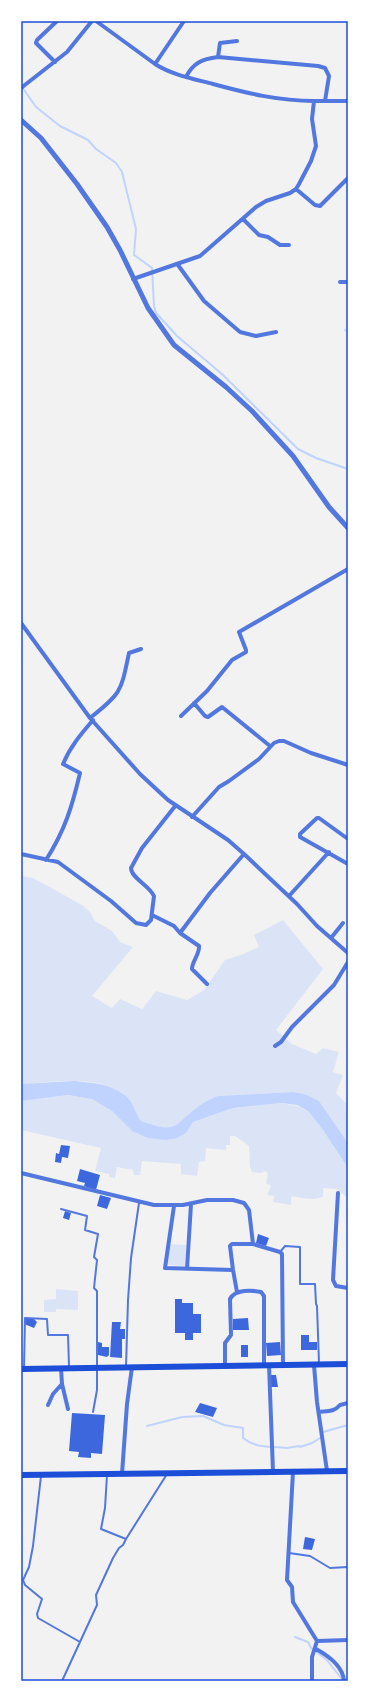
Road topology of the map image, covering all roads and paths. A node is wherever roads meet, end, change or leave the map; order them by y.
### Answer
1 (57, 21) edge
2 (92, 21) edge
3 (96, 21) edge
4 (184, 21) edge
5 (237, 41) dead end
6 (218, 57) junction
7 (55, 62) junction
8 (155, 64) junction
9 (186, 77) junction
10 (21, 88) edge
11 (348, 100) edge
12 (314, 101) junction
13 (325, 101) junction
14 (21, 120) edge
15 (348, 178) edge
16 (296, 189) junction
17 (243, 219) junction
18 (289, 245) dead end
19 (178, 265) junction
20 (133, 279) junction
21 (340, 282) dead end
22 (348, 282) edge
23 (276, 332) dead end
24 (348, 528) edge
25 (348, 569) edge
26 (21, 623) edge
27 (141, 649) dead end
28 (194, 703) junction
29 (181, 716) dead end
30 (92, 719) junction
31 (270, 746) junction
32 (348, 765) edge
33 (176, 805) junction
34 (192, 817) junction
35 (348, 839) edge
36 (329, 852) junction
37 (21, 854) edge
38 (244, 854) junction
39 (46, 860) junction
40 (348, 864) edge
41 (289, 896) junction
42 (152, 915) junction
43 (343, 923) dead end
44 (180, 933) junction
45 (331, 938) junction
46 (348, 945) edge
47 (343, 948) junction
48 (348, 953) edge
49 (348, 962) edge
50 (207, 984) dead end
51 (275, 1046) dead end
52 (21, 1173) edge
53 (338, 1192) dead end
54 (140, 1203) junction
55 (190, 1204) junction
56 (174, 1206) junction
57 (61, 1209) dead end
58 (253, 1244) junction
59 (280, 1252) junction
60 (187, 1269) junction
61 (233, 1270) junction
62 (348, 1288) edge
63 (237, 1292) junction
64 (316, 1364) junction
65 (348, 1364) edge
66 (267, 1365) junction
67 (283, 1365) junction
68 (225, 1366) junction
69 (129, 1367) junction
70 (61, 1368) junction
71 (69, 1368) junction
72 (97, 1368) junction
73 (22, 1369) edge
74 (62, 1384) junction
75 (348, 1403) edge
76 (48, 1405) dead end
77 (68, 1409) dead end
78 (93, 1412) dead end
79 (318, 1412) junction
80 (327, 1471) junction
81 (348, 1471) edge
82 (273, 1472) junction
83 (293, 1472) junction
84 (168, 1473) junction
85 (107, 1474) junction
86 (122, 1474) junction
87 (21, 1475) edge
88 (41, 1475) junction
89 (126, 1539) junction
90 (288, 1553) junction
91 (348, 1567) edge
92 (348, 1640) edge
93 (317, 1641) junction
94 (80, 1642) junction
95 (315, 1650) junction
96 (344, 1679) edge
97 (62, 1681) edge
98 (312, 1681) edge

1 - 7 street
2 - 7 street
3 - 8 street
4 - 8 street
5 - 6 street
6 - 9 street
6 - 13 street
7 - 10 street
8 - 9 street
9 - 12 street
11 - 13 street
12 - 13 street
12 - 16 street
14 - 20 street
15 - 16 street
16 - 17 street
17 - 18 street
17 - 19 street
19 - 20 street
19 - 23 street
20 - 24 street
21 - 22 street
25 - 28 street
26 - 30 street
27 - 30 street
28 - 29 street
28 - 31 street
30 - 33 street
30 - 39 street
31 - 32 street
31 - 34 street
33 - 34 street
33 - 42 street
34 - 38 street
35 - 36 street
36 - 40 street
36 - 41 street
37 - 39 street
38 - 41 street
38 - 44 street
39 - 42 street
41 - 45 street
42 - 44 street
43 - 45 street
44 - 50 street
45 - 47 street
46 - 47 street
47 - 48 street
49 - 51 street
52 - 54 street
53 - 62 street
54 - 56 street
54 - 69 lane
55 - 56 street
55 - 58 street
55 - 60 street
56 - 60 street
57 - 72 lane
58 - 59 street
58 - 61 street
59 - 64 lane
59 - 67 street
60 - 61 street
61 - 63 street
63 - 66 street
63 - 68 street
64 - 65 highway
64 - 67 highway
64 - 79 street
66 - 67 highway
66 - 68 highway
66 - 82 street
68 - 69 highway
69 - 72 highway
69 - 86 street
70 - 71 highway
70 - 73 highway
70 - 74 street
71 - 72 highway
71 - 73 lane
72 - 78 lane
74 - 76 street
74 - 77 street
75 - 79 street
79 - 80 street
80 - 81 highway
80 - 83 highway
82 - 83 highway
82 - 84 highway
83 - 90 street
84 - 86 highway
84 - 89 lane
85 - 86 highway
85 - 88 highway
85 - 89 lane
87 - 88 highway
88 - 94 lane
89 - 94 lane
90 - 91 lane
90 - 93 street
92 - 93 street
93 - 95 street
94 - 97 lane
95 - 96 street
95 - 98 street

